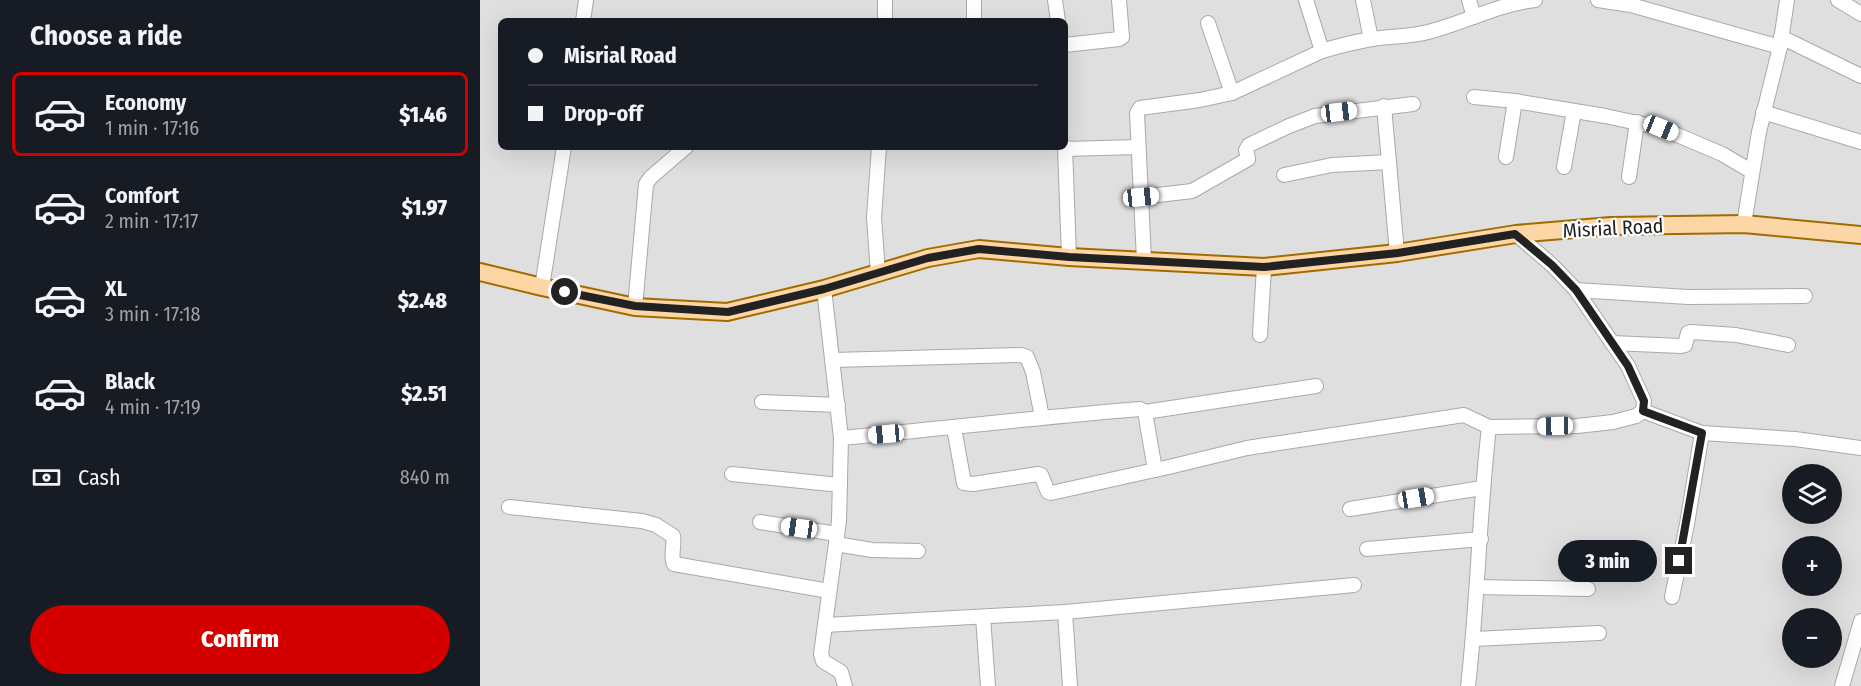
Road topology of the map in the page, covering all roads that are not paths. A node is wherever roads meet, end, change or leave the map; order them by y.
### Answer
1 (586, 0) edge
2 (885, 0) edge
3 (974, 0) edge
4 (1055, 0) edge
5 (1119, 0) edge
6 (1306, 0) edge
7 (1363, 0) edge
8 (1469, 0) edge
9 (1535, 0) edge
10 (1598, 0) edge
11 (1787, 0) edge
12 (1838, 0) edge
13 (1861, 14) edge
14 (1474, 17) junction
15 (583, 18) edge
16 (885, 18) edge
17 (974, 18) edge
18 (1058, 18) edge
19 (1208, 23) dead end
20 (1371, 39) junction
21 (1780, 42) junction
22 (1068, 45) edge
23 (1322, 51) junction
24 (1861, 76) edge
25 (1232, 93) junction
26 (1474, 97) dead end
27 (1515, 101) junction
28 (1413, 104) dead end
29 (1384, 106) junction
30 (1574, 111) junction
31 (1763, 112) junction
32 (1638, 122) junction
33 (1861, 142) edge
34 (1138, 147) junction
35 (1068, 148) edge
36 (564, 150) edge
37 (682, 150) edge
38 (879, 150) edge
39 (1065, 150) edge
40 (1506, 157) dead end
41 (1389, 162) junction
42 (1564, 167) dead end
43 (1751, 171) junction
44 (1284, 175) dead end
45 (1629, 177) dead end
46 (1141, 197) junction
47 (1744, 224) junction
48 (1515, 234) junction
49 (1861, 235) edge
50 (1398, 253) junction
51 (1069, 257) junction
52 (1144, 260) junction
53 (1264, 267) junction
54 (480, 272) edge
55 (878, 274) junction
56 (542, 287) junction
57 (824, 289) junction
58 (1576, 290) junction
59 (1805, 296) dead end
60 (635, 306) junction
61 (1260, 335) dead end
62 (1612, 343) junction
63 (1788, 345) dead end
64 (833, 360) junction
65 (1316, 386) dead end
66 (762, 402) dead end
67 (838, 405) junction
68 (1643, 411) junction
69 (1145, 412) junction
70 (1042, 417) junction
71 (1489, 427) junction
72 (954, 428) junction
73 (1702, 433) junction
74 (841, 438) junction
75 (1861, 448) edge
76 (1155, 470) junction
77 (732, 474) dead end
78 (840, 484) junction
79 (1482, 488) junction
80 (509, 507) dead end
81 (1350, 509) dead end
82 (760, 522) dead end
83 (837, 539) junction
84 (1481, 539) junction
85 (1367, 549) dead end
86 (918, 551) dead end
87 (1354, 585) dead end
88 (1477, 587) junction
89 (1588, 589) dead end
90 (829, 591) junction
91 (1672, 597) dead end
92 (1065, 612) junction
93 (983, 617) junction
94 (1861, 621) edge
95 (825, 625) junction
96 (1599, 633) dead end
97 (1474, 639) junction
98 (845, 686) edge
99 (988, 686) edge
100 (1070, 686) edge
101 (1468, 686) edge
102 (1842, 686) edge

1 - 15 street
2 - 16 street
3 - 17 street
4 - 18 street
5 - 22 street
6 - 23 street
7 - 20 street
8 - 14 street
9 - 14 street
10 - 21 street
11 - 21 street
12 - 13 street
14 - 20 street
19 - 25 street
20 - 23 street
21 - 24 street
21 - 31 street
23 - 25 street
25 - 34 street
26 - 27 street
27 - 30 street
27 - 40 street
28 - 29 street
29 - 41 street
29 - 46 street
30 - 32 street
30 - 42 street
31 - 33 street
31 - 43 street
32 - 43 street
32 - 45 street
34 - 35 street
34 - 46 street
36 - 56 street
37 - 60 street
38 - 55 street
39 - 51 street
41 - 44 street
41 - 50 street
43 - 47 street
46 - 52 street
47 - 48 main road, Misrial Road
47 - 49 main road, Misrial Road
48 - 50 main road, Misrial Road
48 - 58 street
50 - 53 main road, Misrial Road
51 - 52 main road, Misrial Road
51 - 55 main road, Misrial Road
52 - 53 main road, Misrial Road
53 - 61 street
54 - 56 main road, Misrial Road
55 - 57 main road, Misrial Road
56 - 60 main road, Misrial Road
57 - 60 main road, Misrial Road
57 - 64 street
58 - 59 street
58 - 62 street
62 - 63 street
62 - 68 street
64 - 67 street
64 - 70 street
65 - 69 street
66 - 67 street
67 - 74 street
68 - 71 street
68 - 73 street
69 - 70 street
69 - 76 street
70 - 72 street
71 - 76 street
71 - 79 street
72 - 74 street
72 - 76 street
73 - 75 street
73 - 91 street
74 - 78 street
77 - 78 street
78 - 83 street
79 - 81 street
79 - 84 street
80 - 90 street
82 - 83 street
83 - 86 street
83 - 90 street
84 - 85 street
84 - 88 street
87 - 92 street
88 - 89 street
88 - 97 street
90 - 95 street
92 - 93 street
92 - 100 street
93 - 95 street
93 - 99 street
94 - 102 street
95 - 98 street
96 - 97 street
97 - 101 street

